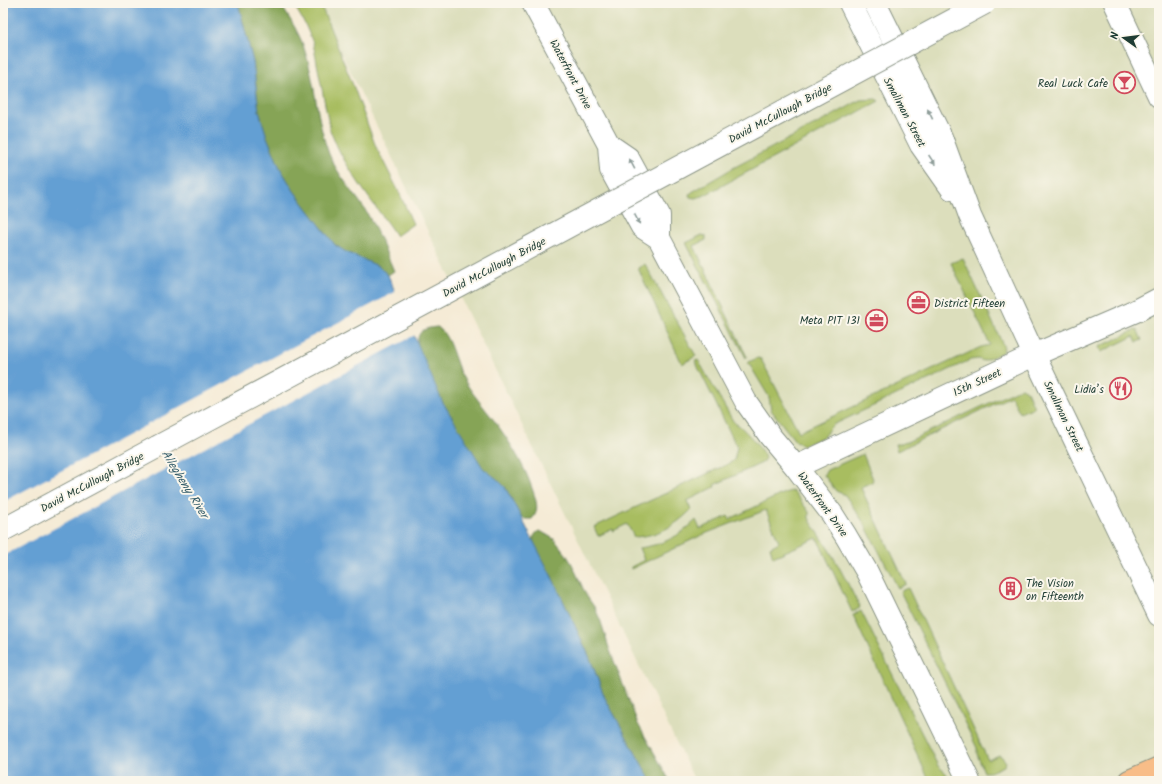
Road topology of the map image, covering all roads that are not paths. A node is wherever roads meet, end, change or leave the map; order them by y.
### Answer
1 (533, 3) edge
2 (850, 3) edge
3 (875, 3) edge
4 (985, 3) edge
5 (1115, 3) edge
6 (1159, 96) edge
7 (970, 216) junction
8 (1159, 299) edge
9 (1034, 355) junction
10 (796, 467) junction
11 (3, 530) edge
12 (1159, 615) edge
13 (1159, 768) edge
14 (969, 781) edge
15 (1129, 781) edge

1 - 10 street, Waterfront Drive
2 -> 7 street, Smallman Street
7 -> 3 street, Smallman Street
4 - 11 street, David McCullough Bridge, bridge
5 - 6 street
7 - 9 street, Smallman Street
8 - 9 street, 15th Street
9 - 10 street, 15th Street
9 - 12 street, Smallman Street
10 - 14 street, Waterfront Drive
13 - 15 highway

